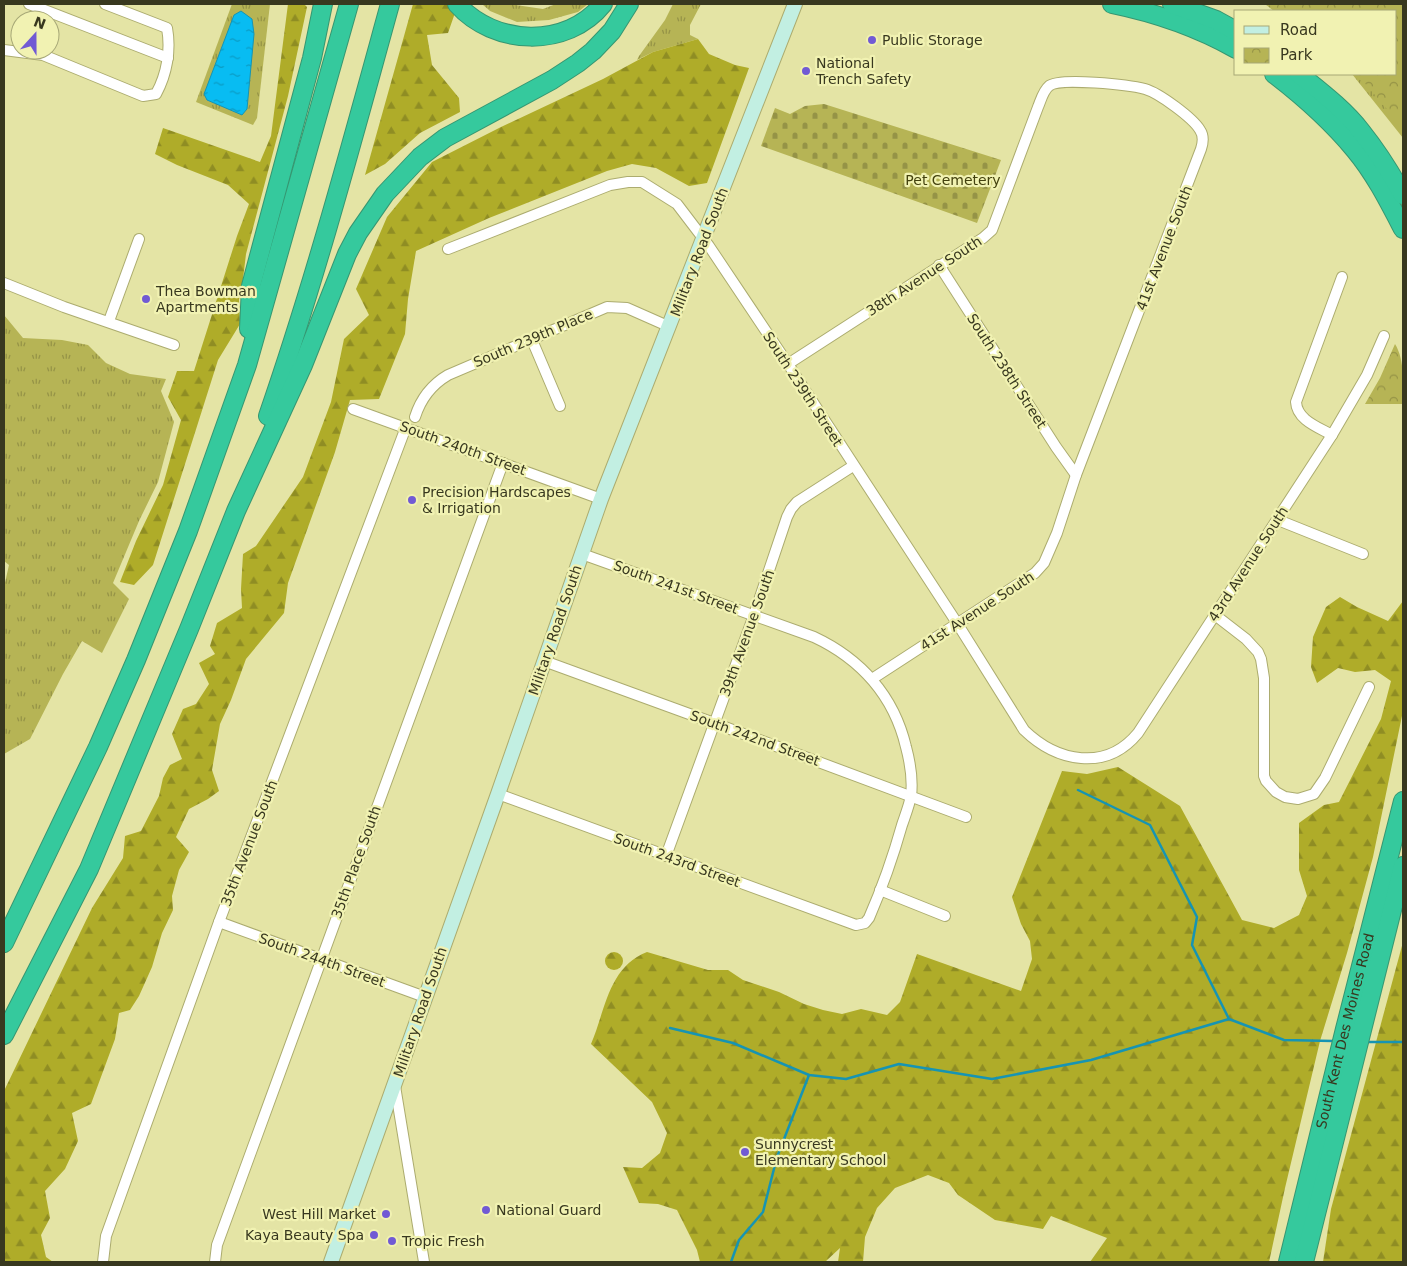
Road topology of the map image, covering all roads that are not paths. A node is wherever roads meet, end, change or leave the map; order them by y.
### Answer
1 (29, 4) edge
2 (105, 4) edge
3 (323, 4) edge
4 (349, 4) edge
5 (390, 4) edge
6 (457, 4) edge
7 (603, 4) edge
8 (629, 4) edge
9 (795, 4) edge
10 (1112, 4) edge
11 (1172, 4) edge
12 (1234, 30) edge
13 (1234, 48) edge
14 (4, 50) edge
15 (168, 58) junction
16 (1275, 75) edge
17 (1300, 75) edge
18 (1200, 129) joint
19 (1403, 195) edge
20 (1403, 229) edge
21 (139, 239) dead end
22 (704, 240) junction
23 (448, 249) dead end
24 (940, 265) junction
25 (1342, 277) dead end
26 (4, 282) edge
27 (109, 321) junction
28 (670, 327) junction
29 (1384, 336) dead end
30 (532, 340) junction
31 (174, 345) dead end
32 (788, 364) junction
33 (247, 365) junction
34 (560, 406) dead end
35 (353, 409) dead end
36 (415, 417) dead end
37 (406, 427) junction
38 (1332, 435) junction
39 (502, 463) junction
40 (853, 466) junction
41 (1076, 475) junction
42 (601, 499) junction
43 (236, 511) junction
44 (1278, 520) junction
45 (582, 554) junction
46 (1363, 554) dead end
47 (754, 615) junction
48 (1215, 615) junction
49 (957, 623) junction
50 (544, 661) junction
51 (872, 679) junction
52 (1369, 687) dead end
53 (714, 723) junction
54 (1082, 759) joint
55 (498, 794) junction
56 (911, 796) junction
57 (1403, 801) edge
58 (966, 817) dead end
59 (666, 856) junction
60 (1403, 866) edge
61 (880, 890) junction
62 (945, 916) dead end
63 (220, 922) junction
64 (4, 943) edge
65 (320, 959) junction
66 (425, 997) junction
67 (4, 1036) edge
68 (395, 1085) junction
69 (103, 1262) edge
70 (215, 1262) edge
71 (331, 1262) edge
72 (424, 1262) edge
73 (1288, 1262) edge
74 (1304, 1262) edge

1 - 15 street
2 - 15 street
3 - 33 highway
4 - 33 highway
5 - 43 highway
6 - 7 highway
8 - 43 highway
9 - 22 main road, Military Road South
10 - 13 highway
11 - 12 highway
14 - 15 street
16 - 20 highway
17 - 19 highway
18 - 24 street, 38th Avenue South
18 - 41 street, 41st Avenue South
21 - 27 street
22 - 23 street, South 239th Street
22 - 28 main road, Military Road South
22 - 32 street, South 239th Street
24 - 32 street, 38th Avenue South
24 - 41 street, South 238th Street
25 - 38 street
26 - 27 street
27 - 31 street
28 - 30 street, South 239th Place
28 - 42 main road, Military Road South
29 - 38 street, 43rd Avenue South
30 - 34 street
30 - 36 street, South 239th Place
32 - 40 street, South 239th Street
33 - 64 highway
35 - 37 street, South 240th Street
37 - 39 street, South 240th Street
37 - 63 street, 35th Avenue South
38 - 44 street, 43rd Avenue South
39 - 42 street, South 240th Street
39 - 65 street, 35th Place South
40 - 47 street, 39th Avenue South
40 - 49 street, South 239th Street
41 - 49 street, 41st Avenue South
42 - 45 main road, Military Road South
43 - 67 highway
44 - 46 street
44 - 48 street, 43rd Avenue South
45 - 47 street, South 241st Street
45 - 50 main road, Military Road South
47 - 51 street, South 241st Street
47 - 53 street, 39th Avenue South
48 - 52 street
48 - 54 street, 43rd Avenue South
49 - 51 street, 41st Avenue South
49 - 54 street, South 239th Street
50 - 53 street, South 242nd Street
50 - 55 main road, Military Road South
51 - 56 street
53 - 56 street, South 242nd Street
53 - 59 street, 39th Avenue South
55 - 59 street, South 243rd Street
55 - 66 main road, Military Road South
56 - 58 street, South 242nd Street
56 - 61 street
57 - 73 highway, South Kent Des Moines Road
59 - 61 street, South 243rd Street
60 - 74 highway, South Kent Des Moines Road
61 - 62 street
63 - 65 street, South 244th Street
63 - 69 street, 35th Avenue South
65 - 66 street, South 244th Street
65 - 70 street, 35th Place South
66 - 68 main road, Military Road South
68 - 71 main road, Military Road South
68 - 72 street

